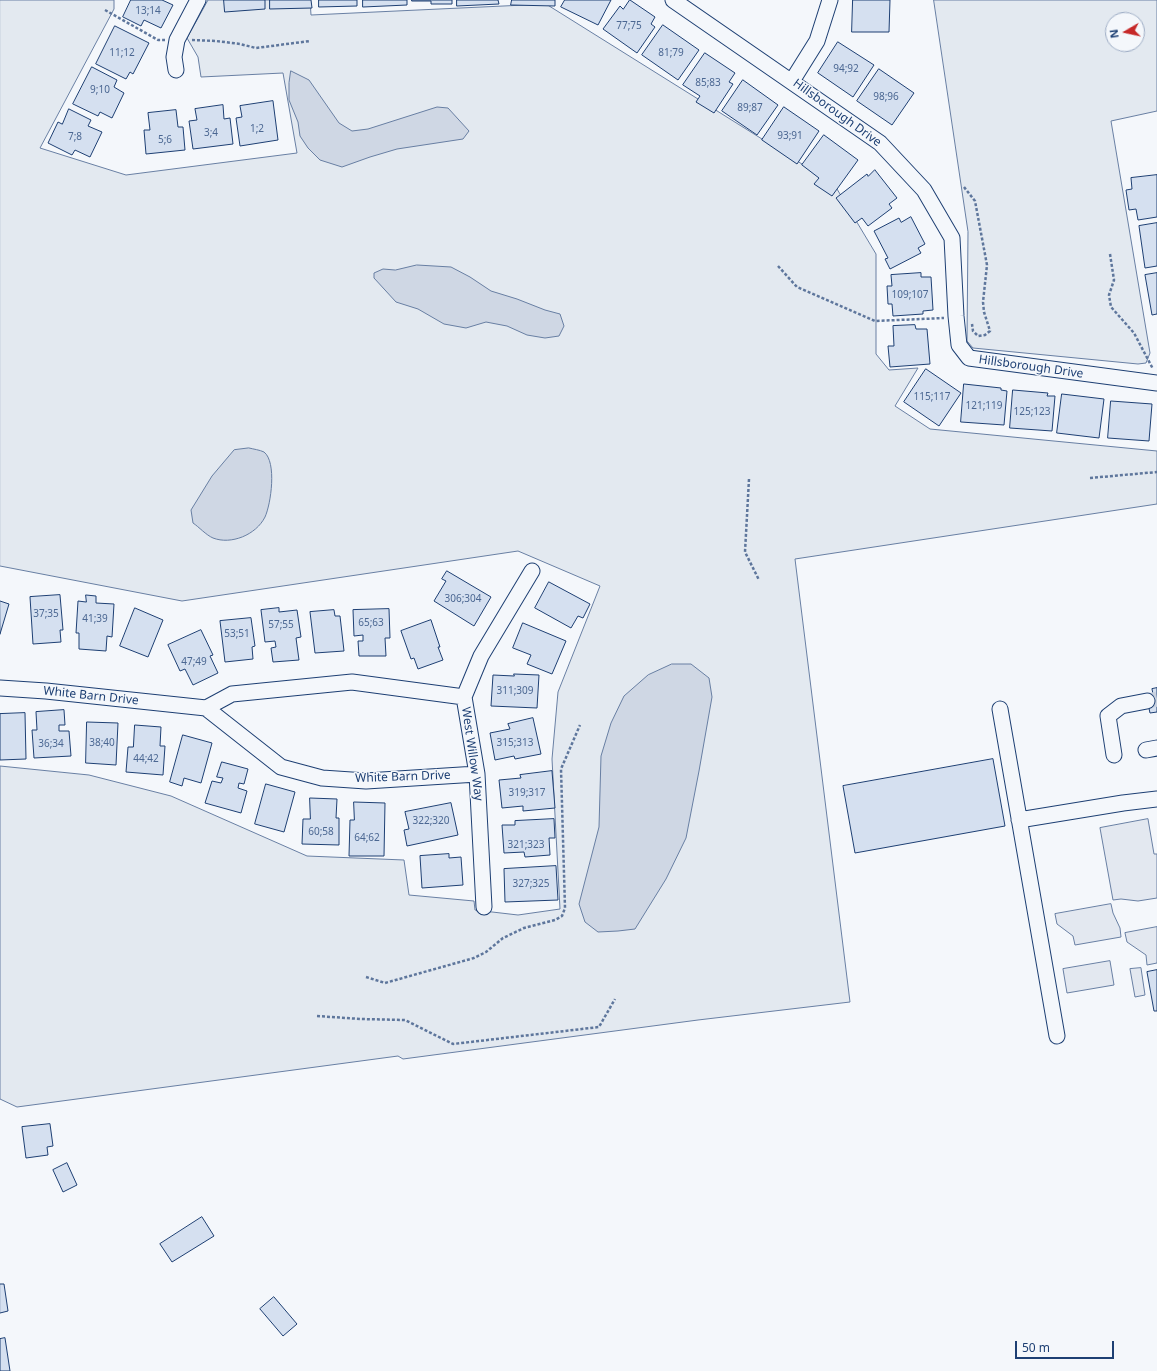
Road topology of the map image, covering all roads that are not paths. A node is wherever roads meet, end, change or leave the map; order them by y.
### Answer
1 (198, 0) edge
2 (673, 0) edge
3 (830, 0) edge
4 (176, 70) dead end
5 (792, 81) junction
6 (1155, 377) edge
7 (532, 571) dead end
8 (0, 688) edge
9 (464, 697) junction
10 (1147, 701) tunnel mouth
11 (206, 708) junction
12 (1000, 709) dead end
13 (1114, 755) dead end
14 (477, 774) junction
15 (1157, 799) edge
16 (1020, 820) junction
17 (484, 907) dead end
18 (1057, 1036) dead end

1 - 4 street
2 - 5 street, Hillsborough Drive
3 - 5 street
5 - 6 street, Hillsborough Drive
7 - 9 street, West Willow Way
8 - 11 street, White Barn Drive
9 - 11 street
9 - 14 street, West Willow Way
10 - 13 street
11 - 14 street, White Barn Drive
12 - 16 street
14 - 17 street, West Willow Way
15 - 16 street
16 - 18 street

